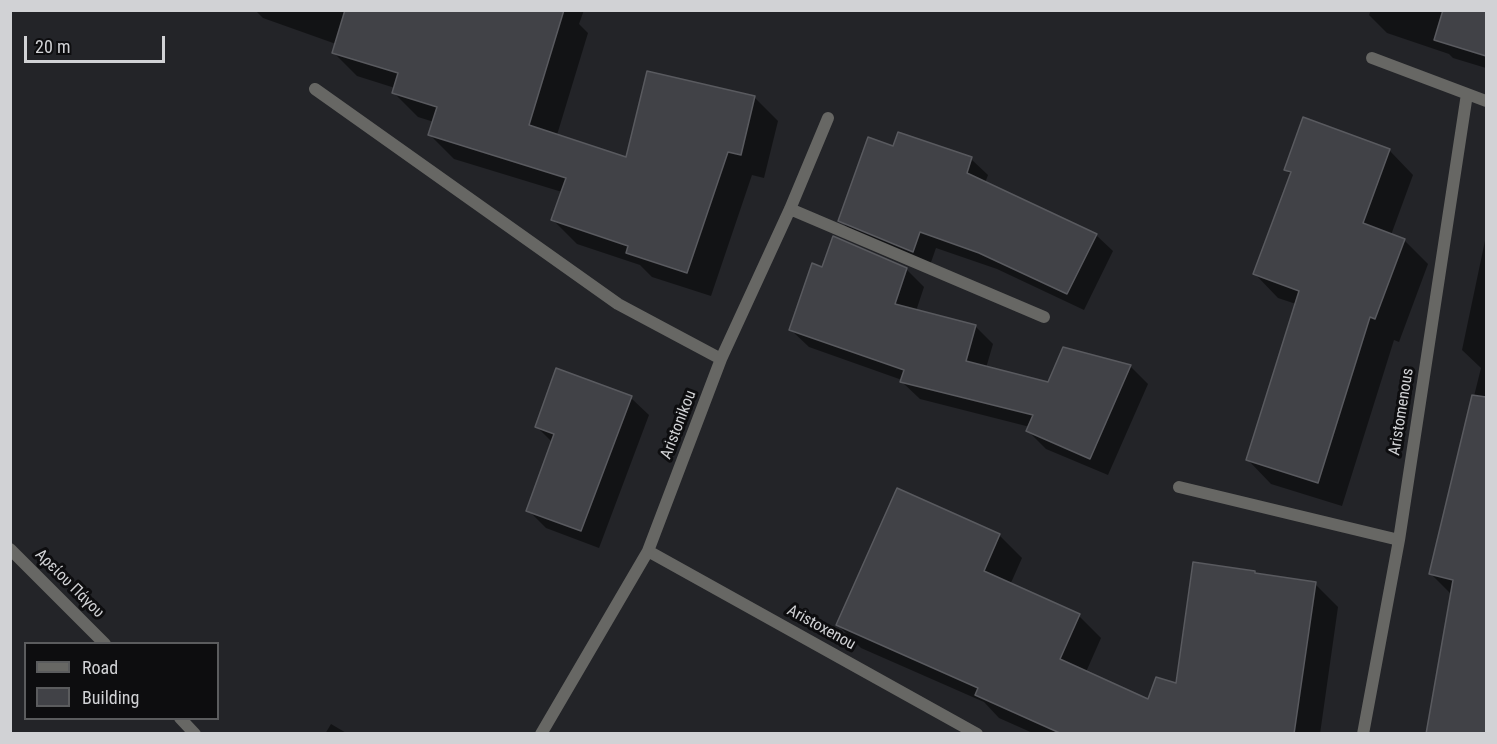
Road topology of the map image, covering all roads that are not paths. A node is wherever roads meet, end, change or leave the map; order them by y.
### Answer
1 (1372, 58) dead end
2 (315, 89) dead end
3 (1467, 94) junction
4 (1486, 101) edge
5 (828, 118) dead end
6 (790, 209) junction
7 (1044, 317) dead end
8 (721, 359) junction
9 (1179, 487) dead end
10 (1399, 540) junction
11 (10, 549) edge
12 (648, 551) junction
13 (103, 642) edge
14 (182, 720) edge
15 (195, 734) edge
16 (541, 734) edge
17 (977, 734) edge
18 (1363, 734) edge

1 - 3 street
2 - 8 street
3 - 4 street
3 - 10 street, Aristomenous
5 - 6 street, Aristonikou
6 - 7 street
6 - 8 street, Aristonikou
8 - 12 street, Aristonikou
9 - 10 street
10 - 18 street, Aristomenous
11 - 13 street, Αρείου Πάγου
12 - 16 street, Aristonikou
12 - 17 street, Aristoxenou
14 - 15 street

